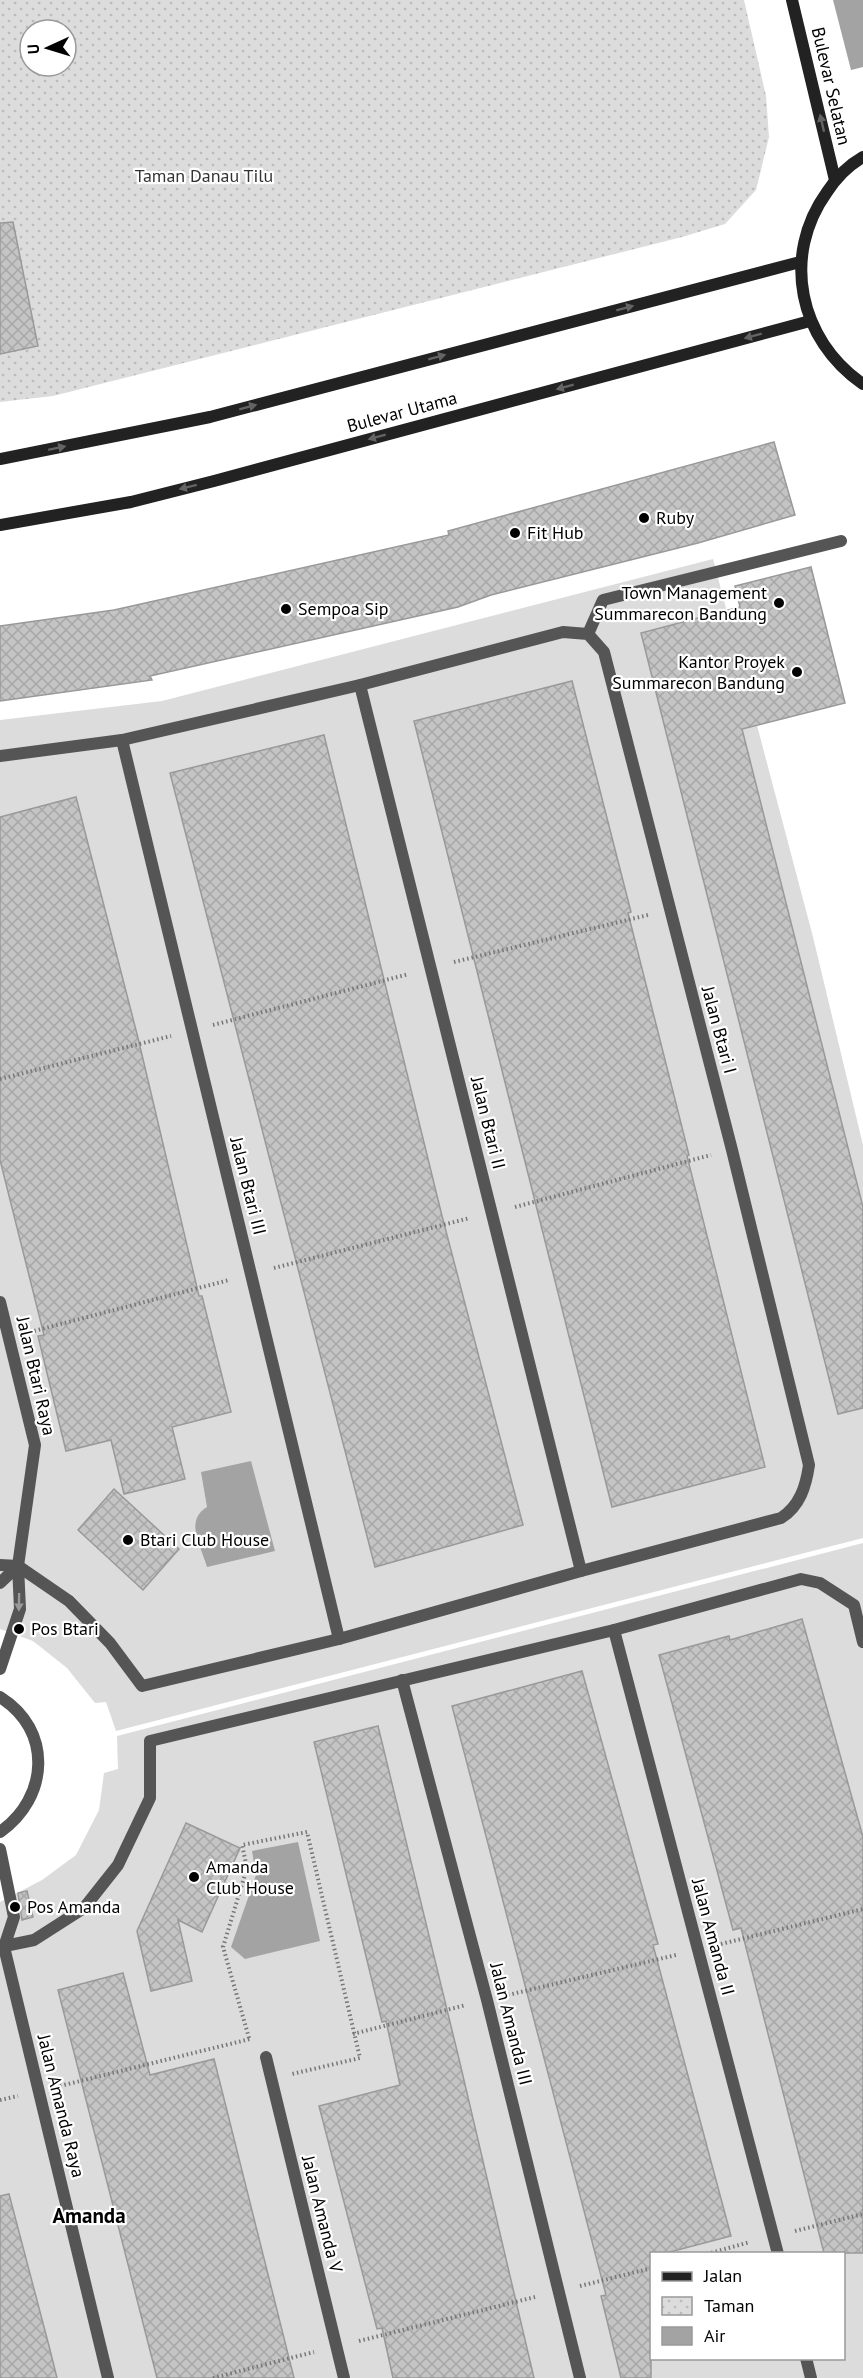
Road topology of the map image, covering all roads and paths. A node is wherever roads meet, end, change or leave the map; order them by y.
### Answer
1 (792, 0) edge
2 (863, 157) edge
3 (835, 180) junction
4 (800, 262) junction
5 (810, 321) junction
6 (863, 384) edge
7 (0, 459) edge
8 (0, 525) edge
9 (841, 541) dead end
10 (588, 634) junction
11 (360, 685) junction
12 (122, 740) junction
13 (0, 756) edge
14 (668, 910) junction
15 (431, 968) junction
16 (192, 1030) junction
17 (0, 1078) edge
18 (732, 1150) junction
19 (492, 1213) junction
20 (251, 1274) junction
21 (0, 1302) edge
22 (9, 1337) junction
23 (0, 1565) edge
24 (18, 1566) junction
25 (581, 1570) junction
26 (0, 1583) edge
27 (614, 1630) junction
28 (339, 1640) junction
29 (863, 1642) edge
30 (0, 1669) edge
31 (402, 1680) junction
32 (0, 1697) edge
33 (0, 1832) edge
34 (0, 1849) edge
35 (863, 1909) edge
36 (1, 1946) edge
37 (698, 1950) junction
38 (487, 2000) junction
39 (353, 2034) junction
40 (249, 2037) junction
41 (266, 2057) joint
42 (271, 2079) junction
43 (39, 2091) junction
44 (0, 2100) edge
45 (778, 2252) edge
46 (650, 2268) edge
47 (559, 2292) junction
48 (336, 2346) junction
49 (806, 2360) edge
50 (108, 2378) edge
51 (213, 2378) edge
52 (344, 2378) edge
53 (580, 2378) edge
54 (811, 2378) edge

3 -> 1 main road, Bulevar Selatan
2 - 3 main road
3 - 4 main road
4 - 5 main road
7 -> 4 main road
5 - 6 main road
5 -> 8 main road, Bulevar Utama
9 - 10 street
10 - 11 street
10 - 14 street, Jalan Btari I
11 - 12 street
11 - 15 street, Jalan Btari II
12 - 13 street
12 - 16 street, Jalan Btari III
14 - 15 path
14 - 18 street, Jalan Btari I
15 - 16 path
15 - 19 street, Jalan Btari II
16 - 17 path
16 - 20 street, Jalan Btari III
18 - 19 path
18 - 25 street, Jalan Btari I
19 - 20 path
19 - 25 street, Jalan Btari II
20 - 22 path
20 - 28 street, Jalan Btari III
21 - 22 street, Jalan Btari Raya
22 - 24 street, Jalan Btari Raya
23 - 24 street
24 - 26 street
24 - 28 street
24 -> 30 street, Jalan Btari Raya
25 - 28 street
27 - 29 street
27 - 31 street
27 - 37 street, Jalan Amanda II
31 - 36 street
31 - 38 street, Jalan Amanda III
32 - 33 street
34 - 36 street
35 - 37 path
36 - 43 street, Jalan Amanda Raya
37 - 38 path
37 - 45 street, Jalan Amanda II
38 - 39 path
38 - 47 street, Jalan Amanda III
39 - 40 path
39 - 42 path
40 - 41 path
40 - 43 path
41 - 42 street, Jalan Amanda V
42 - 48 street, Jalan Amanda V
43 - 44 path
43 - 50 street, Jalan Amanda Raya
46 - 47 path
47 - 48 path
47 - 53 street, Jalan Amanda III
48 - 51 path
48 - 52 street, Jalan Amanda V
49 - 54 street

